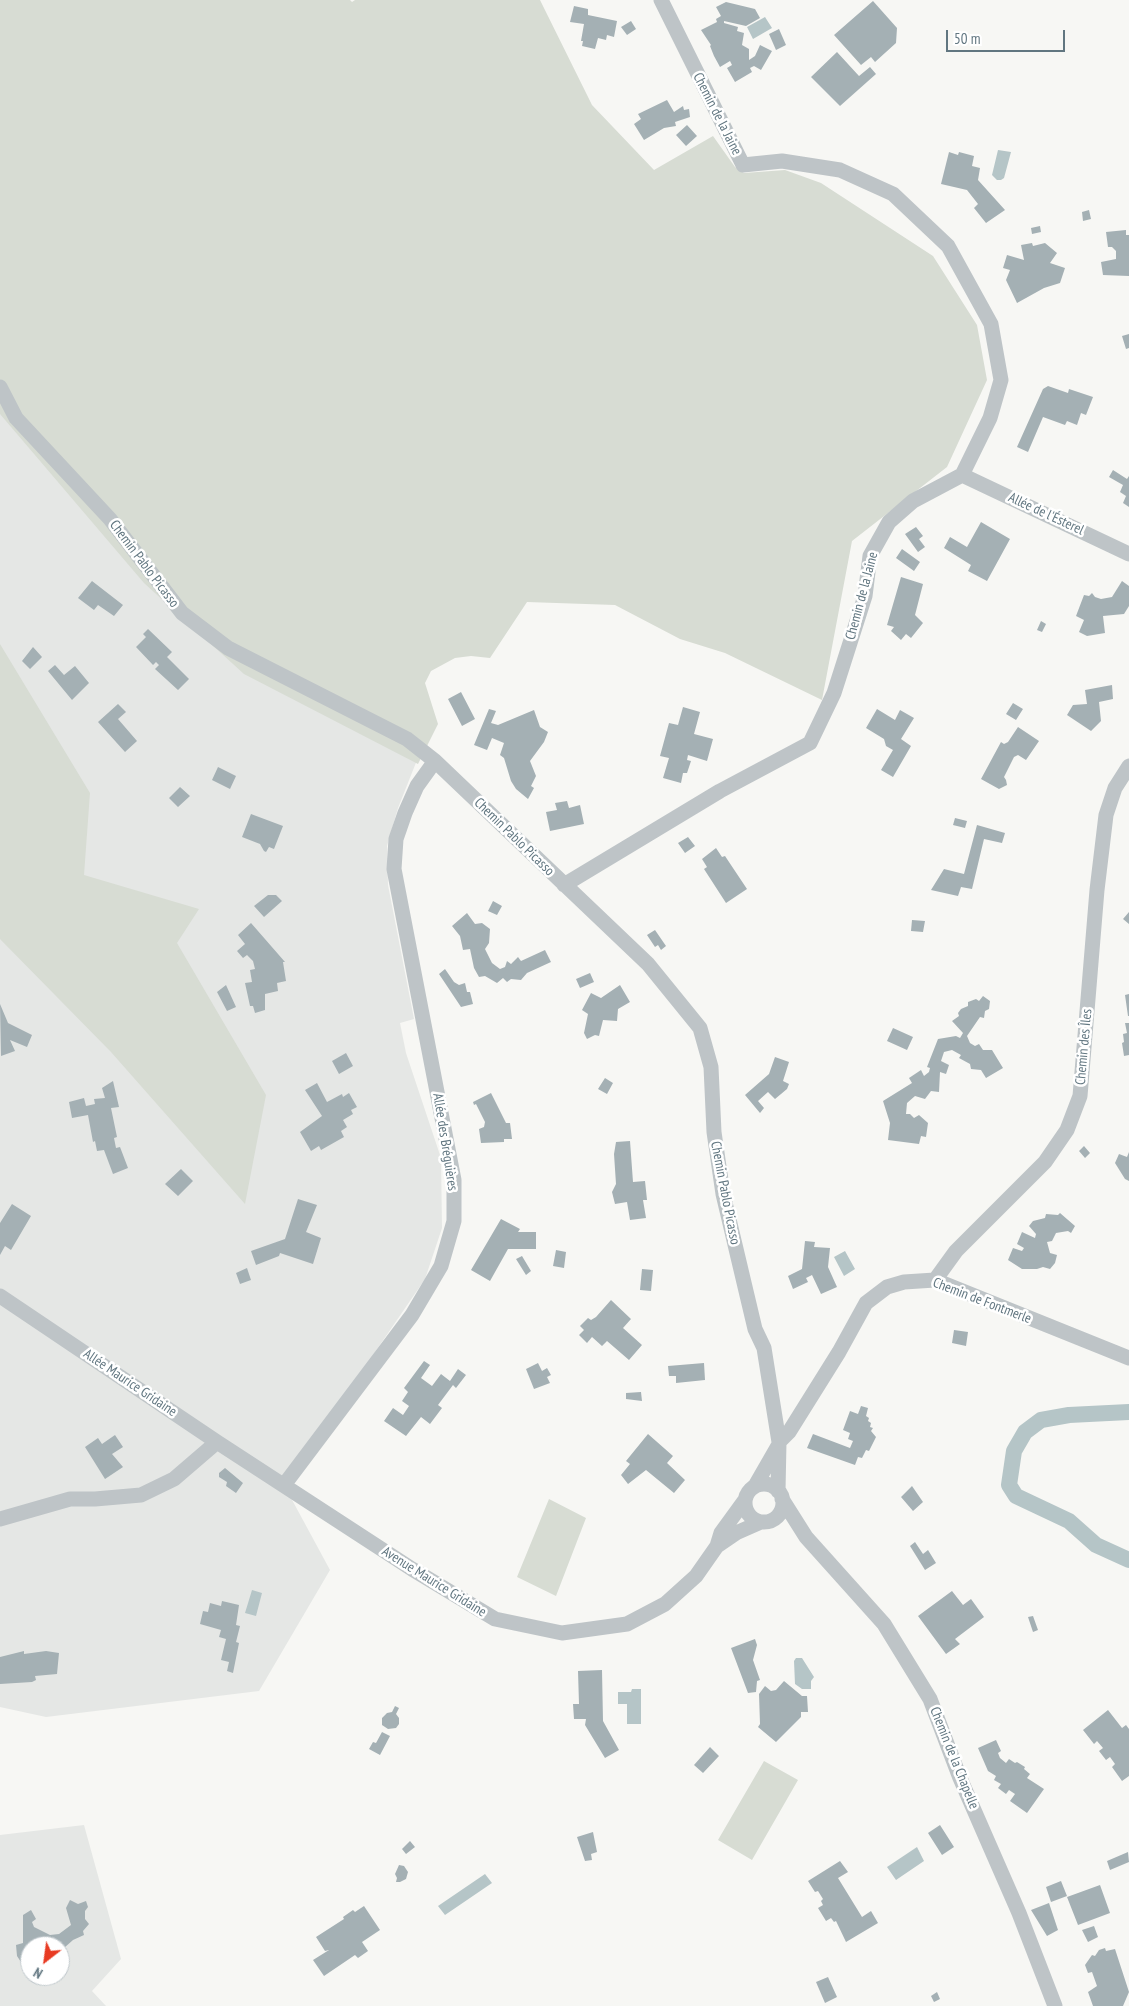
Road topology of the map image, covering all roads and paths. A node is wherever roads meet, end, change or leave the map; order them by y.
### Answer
1 (661, 0) edge
2 (0, 387) edge
3 (962, 475) junction
4 (1129, 554) edge
5 (435, 761) junction
6 (1129, 766) edge
7 (564, 885) junction
8 (935, 1280) junction
9 (0, 1296) edge
10 (1129, 1358) edge
11 (782, 1440) junction
12 (217, 1442) junction
13 (260, 1469) joint
14 (284, 1485) junction
15 (754, 1486) junction
16 (780, 1495) junction
17 (744, 1500) junction
18 (0, 1519) edge
19 (766, 1522) junction
20 (806, 1537) junction
21 (717, 1546) junction
22 (1054, 2006) edge

1 - 3 street, Chemin de la Jaine
2 - 5 street, Chemin Pablo Picasso
3 - 4 street, Allée de l'Ésterel
3 - 7 street, Chemin de la Jaine
5 - 7 street, Chemin Pablo Picasso
5 - 14 street, Allée des Bréguières
6 - 8 street, Chemin des Îles
7 - 11 street, Chemin Pablo Picasso
8 - 10 street, Chemin de Fontmerle
8 - 11 street, Chemin de Fontmerle
9 - 12 street, Allée Maurice Gridaine
11 - 15 street
11 - 16 street, Chemin Pablo Picasso
12 - 13 street, Allée Maurice Gridaine
12 - 18 street
13 - 14 street, Avenue Maurice Gridaine
14 - 21 street, Avenue Maurice Gridaine
15 - 16 street
15 - 17 street
16 - 19 street
16 - 20 street, Chemin de la Chapelle
17 - 19 street
17 - 21 street, Avenue Maurice Gridaine
19 - 20 street, Chemin de la Chapelle
19 - 21 street, Avenue Maurice Gridaine
20 - 22 street, Chemin de la Chapelle

